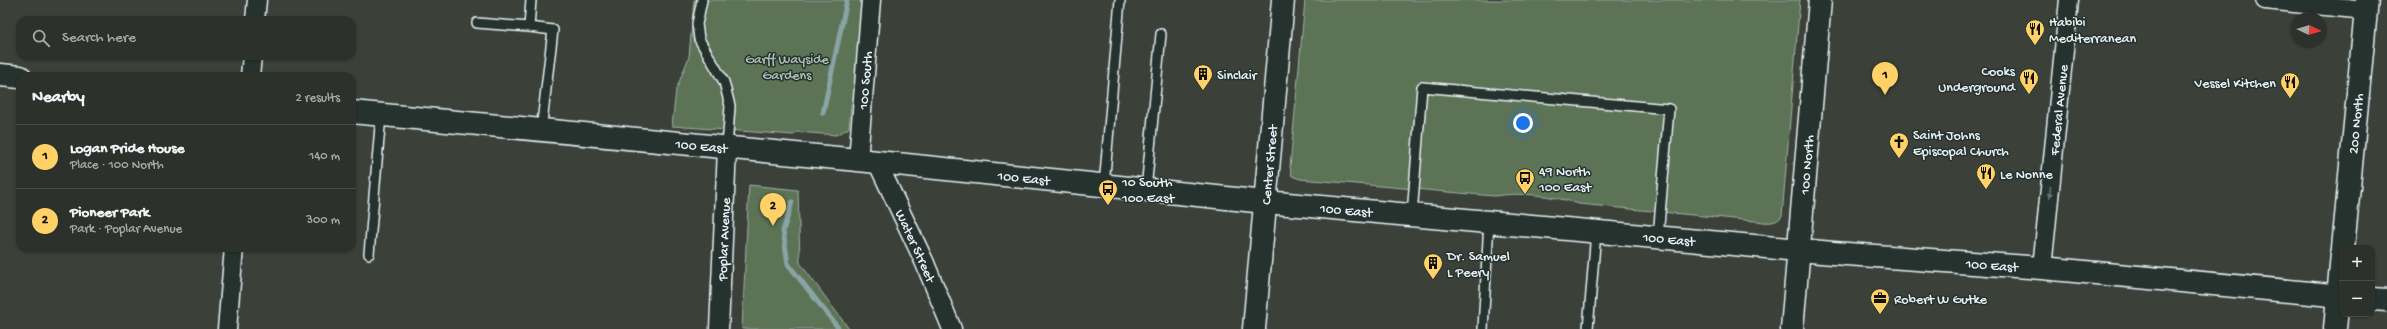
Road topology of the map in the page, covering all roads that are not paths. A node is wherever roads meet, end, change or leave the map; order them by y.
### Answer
1 (257, 0) edge
2 (531, 0) edge
3 (702, 0) edge
4 (871, 0) edge
5 (1120, 0) edge
6 (1283, 0) edge
7 (1820, 0) edge
8 (2069, 0) edge
9 (2265, 0) edge
10 (2321, 3) edge
11 (2366, 5) edge
12 (255, 16) edge
13 (477, 23) dead end
14 (529, 27) junction
15 (1161, 34) dead end
16 (252, 60) edge
17 (250, 72) edge
18 (0, 75) edge
19 (16, 77) edge
20 (356, 112) edge
21 (381, 115) junction
22 (541, 131) junction
23 (735, 150) junction
24 (858, 161) junction
25 (1104, 187) junction
26 (1146, 191) junction
27 (1265, 202) junction
28 (1412, 215) junction
29 (1489, 222) junction
30 (1596, 232) junction
31 (1658, 237) junction
32 (2343, 245) edge
33 (1799, 250) junction
34 (234, 252) edge
35 (370, 254) dead end
36 (2042, 268) junction
37 (2339, 296) edge
38 (2375, 298) edge
39 (2387, 300) edge
40 (2339, 303) edge
41 (227, 329) edge
42 (719, 329) edge
43 (952, 329) edge
44 (1254, 329) edge
45 (1483, 329) edge
46 (1588, 329) edge
47 (1792, 329) edge
48 (2335, 329) edge

1 - 12 street
2 - 14 lane
3 - 23 lane
4 - 24 street, 100 South
5 - 25 lane
6 - 27 main road, Center Street
7 - 33 main road, 100 North
8 -> 36 street, Federal Avenue
9 - 10 street
10 - 11 street
11 - 32 main road, 200 North
13 - 14 lane
14 - 22 lane
15 - 26 lane
16 - 17 street
18 - 19 main road
20 - 21 main road, 100 East
21 - 22 main road, 100 East
21 - 35 lane
22 - 23 main road, 100 East
23 - 24 main road, 100 East
23 - 42 street, Poplar Avenue
24 - 25 main road, 100 East
24 - 43 street, Water Street
25 - 26 main road, 100 East
26 - 27 main road, 100 East
27 - 28 main road, 100 East
27 - 44 main road, Center Street
28 - 29 main road, 100 East
28 - 31 lane
29 - 30 main road, 100 East
29 - 45 lane
30 - 31 main road, 100 East
30 - 46 lane
31 - 33 main road, 100 East
33 - 36 main road, 100 East
33 - 47 main road, 100 North
34 - 41 street
36 - 37 main road, 100 East
38 - 39 main road
40 - 48 main road

